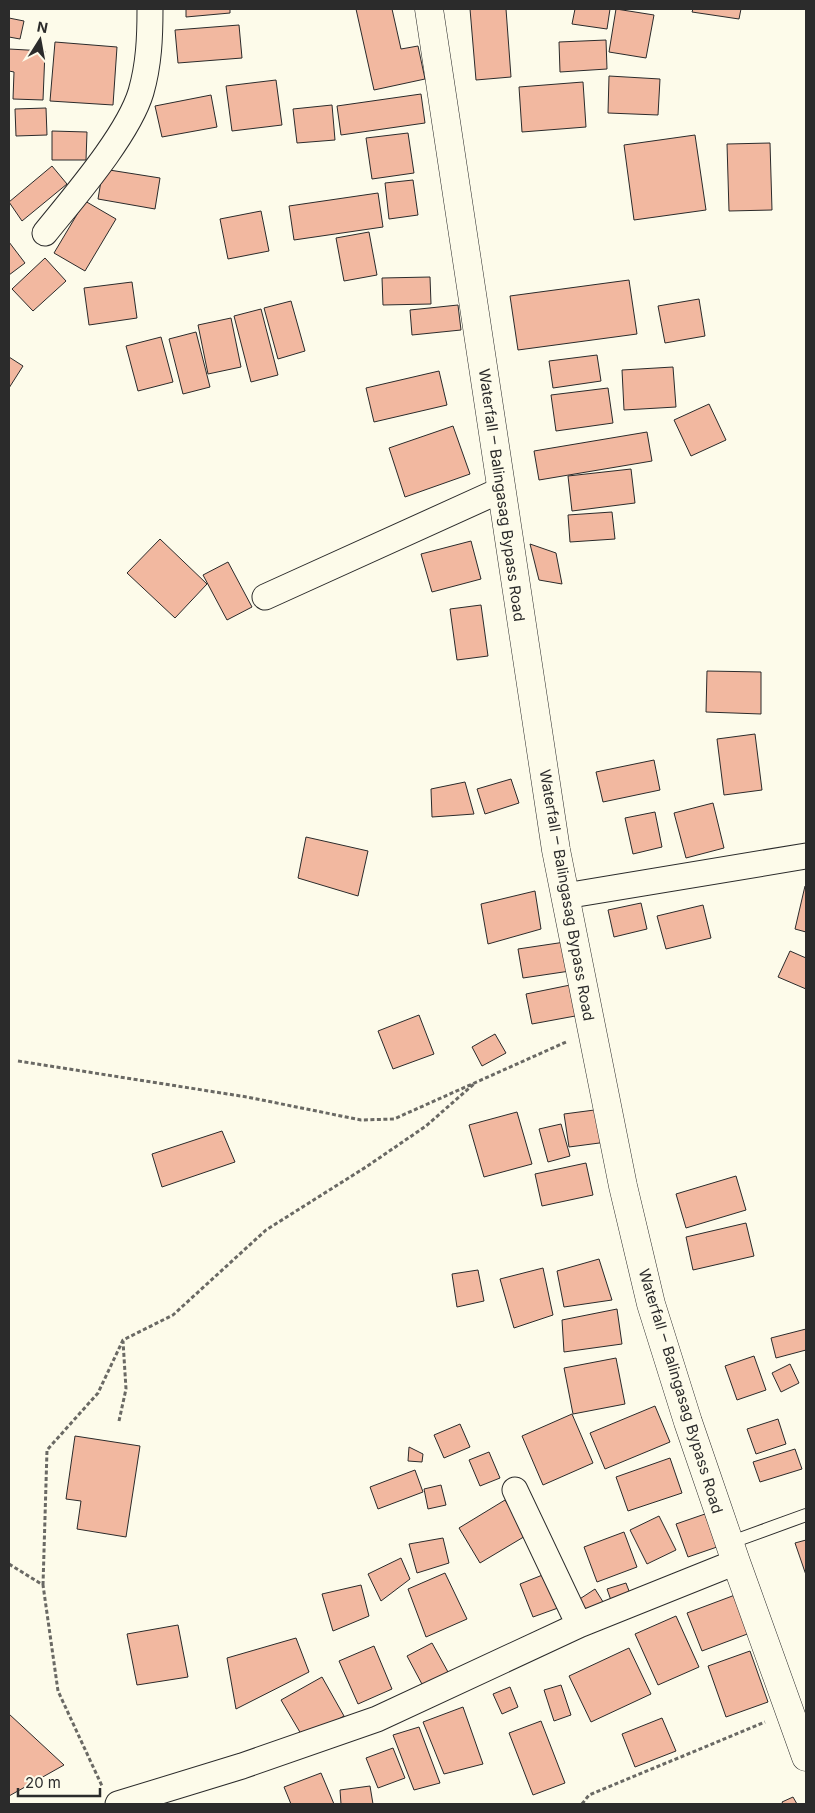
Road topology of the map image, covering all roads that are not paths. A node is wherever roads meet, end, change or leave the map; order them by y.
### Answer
1 (150, 9) edge
2 (429, 9) edge
3 (45, 233) dead end
4 (501, 490) junction
5 (265, 597) dead end
6 (806, 856) edge
7 (566, 896) junction
8 (515, 1490) dead end
9 (806, 1514) edge
10 (732, 1553) junction
11 (579, 1625) junction
12 (806, 1757) edge
13 (110, 1796) edge

1 - 3 street
2 - 4 main road, Waterfall ‒ Balingasag Bypass Road
4 - 5 street
4 - 7 main road, Waterfall ‒ Balingasag Bypass Road
6 - 7 street
7 - 10 main road, Waterfall ‒ Balingasag Bypass Road
8 - 11 street
9 - 10 lane
10 - 11 street
10 - 12 main road, Waterfall ‒ Balingasag Bypass Road
11 - 13 street

